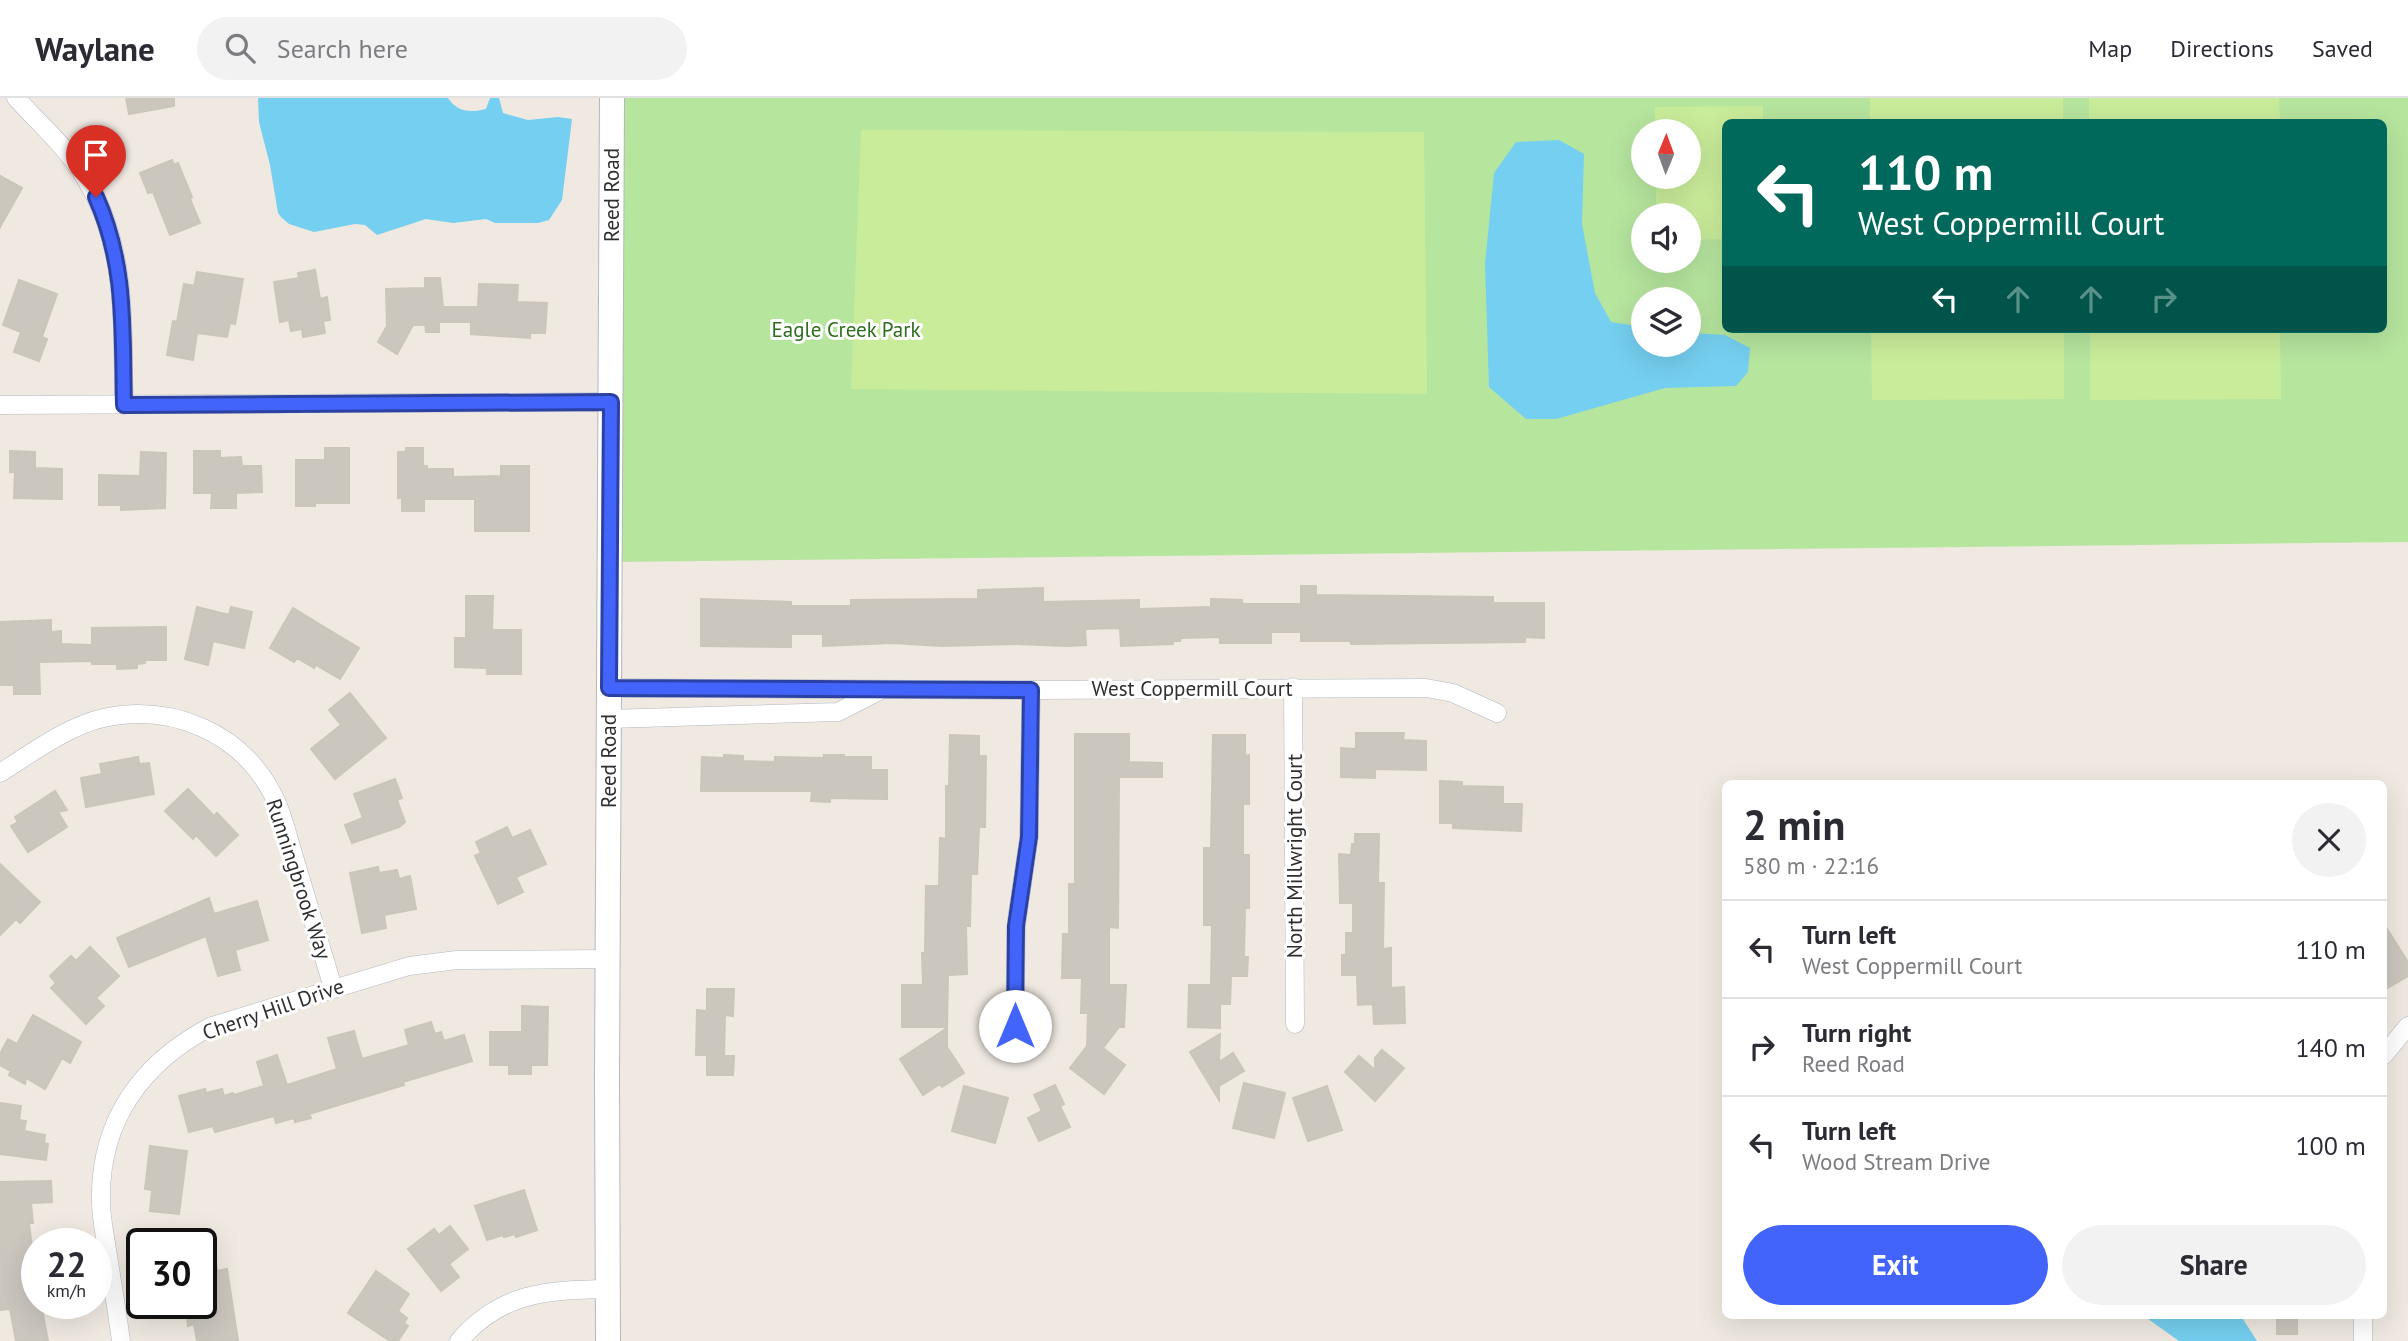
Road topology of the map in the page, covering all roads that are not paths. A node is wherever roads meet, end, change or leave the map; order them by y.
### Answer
1 (16, 98) edge
2 (612, 98) edge
3 (611, 402) junction
4 (0, 405) edge
5 (124, 405) junction
6 (1293, 687) junction
7 (609, 688) junction
8 (882, 689) junction
9 (1031, 690) junction
10 (1497, 713) dead end
11 (608, 719) junction
12 (0, 773) edge
13 (607, 959) junction
14 (333, 988) junction
15 (1295, 1024) dead end
16 (1015, 1026) dead end
17 (2408, 1026) edge
18 (2387, 1051) edge
19 (608, 1289) junction
20 (2363, 1319) edge
21 (121, 1341) edge
22 (458, 1341) edge
23 (608, 1341) edge
24 (2362, 1341) edge

1 - 5 street
2 - 3 main road, Reed Road
3 - 5 street
3 - 7 main road, Reed Road
4 - 5 street
6 - 9 street, West Coppermill Court
6 - 10 street, West Coppermill Court
6 - 15 street, North Millwright Court
7 - 8 street, West Coppermill Court
7 - 11 main road, Reed Road
8 - 9 street, West Coppermill Court
8 - 11 street, West Coppermill Court
9 - 16 street
11 - 13 main road, Reed Road
12 - 14 street, Runningbrook Way
13 - 14 street, Cherry Hill Drive
13 - 19 main road, Reed Road
14 - 21 street, Cherry Hill Drive
17 - 18 street
19 - 22 street
19 - 23 main road, Reed Road
20 - 24 street

